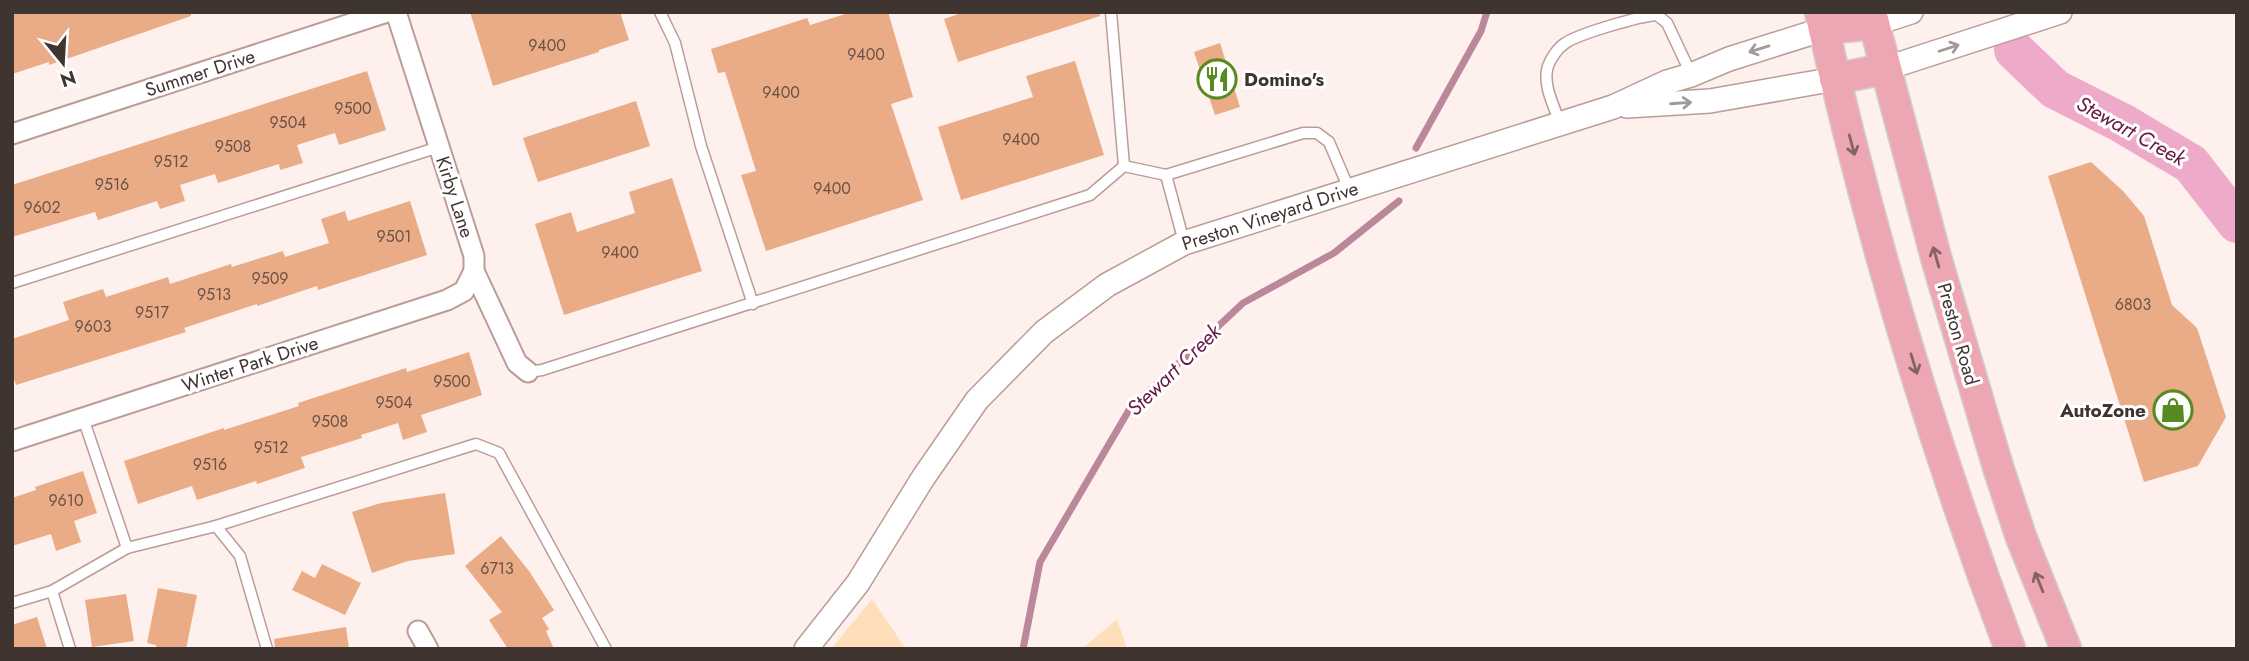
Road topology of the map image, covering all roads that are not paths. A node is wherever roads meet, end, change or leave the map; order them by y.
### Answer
1 (387, 12) edge
2 (396, 12) edge
3 (660, 12) edge
4 (1111, 12) edge
5 (1911, 12) edge
6 (2060, 12) edge
7 (1872, 18) edge
8 (1822, 21) edge
9 (1884, 69) junction
10 (1692, 75) junction
11 (1835, 79) junction
12 (1613, 107) junction
13 (1560, 124) junction
14 (12, 134) edge
15 (439, 146) junction
16 (1124, 166) junction
17 (1166, 175) junction
18 (1349, 190) junction
19 (1184, 243) junction
20 (474, 271) junction
21 (12, 283) edge
22 (753, 304) junction
23 (528, 372) joint
24 (83, 418) junction
25 (12, 441) edge
26 (216, 526) junction
27 (127, 548) junction
28 (52, 591) junction
29 (12, 603) edge
30 (2062, 648) edge
31 (70, 649) edge
32 (267, 649) edge
33 (606, 649) edge
34 (806, 649) edge
35 (2010, 649) edge

1 - 14 street, Summer Drive
2 - 15 street, Kirby Lane
3 - 22 lane
4 - 16 lane
5 - 7 street
9 -> 6 street
7 - 8 main road
7 - 9 main road, Preston Road
8 -> 10 street, Preston Vineyard Drive
8 - 11 main road
9 - 11 main road
30 -> 9 main road, Preston Road
10 - 12 street, Preston Vineyard Drive
10 - 13 lane
12 -> 11 street, Preston Vineyard Drive
11 -> 35 main road
12 - 13 street, Preston Vineyard Drive
13 - 18 street, Preston Vineyard Drive
15 - 20 street, Kirby Lane
15 - 21 lane
16 - 17 lane
16 - 22 lane
17 - 18 lane
17 - 19 lane
18 - 19 street, Preston Vineyard Drive
19 - 34 street, Preston Vineyard Drive
20 - 23 street, Kirby Lane
20 - 24 street, Winter Park Drive
22 - 23 lane
24 - 25 street, Winter Park Drive
24 - 27 lane
26 - 27 lane
26 - 32 lane
26 - 33 lane
27 - 28 lane
28 - 29 lane
28 - 31 lane

